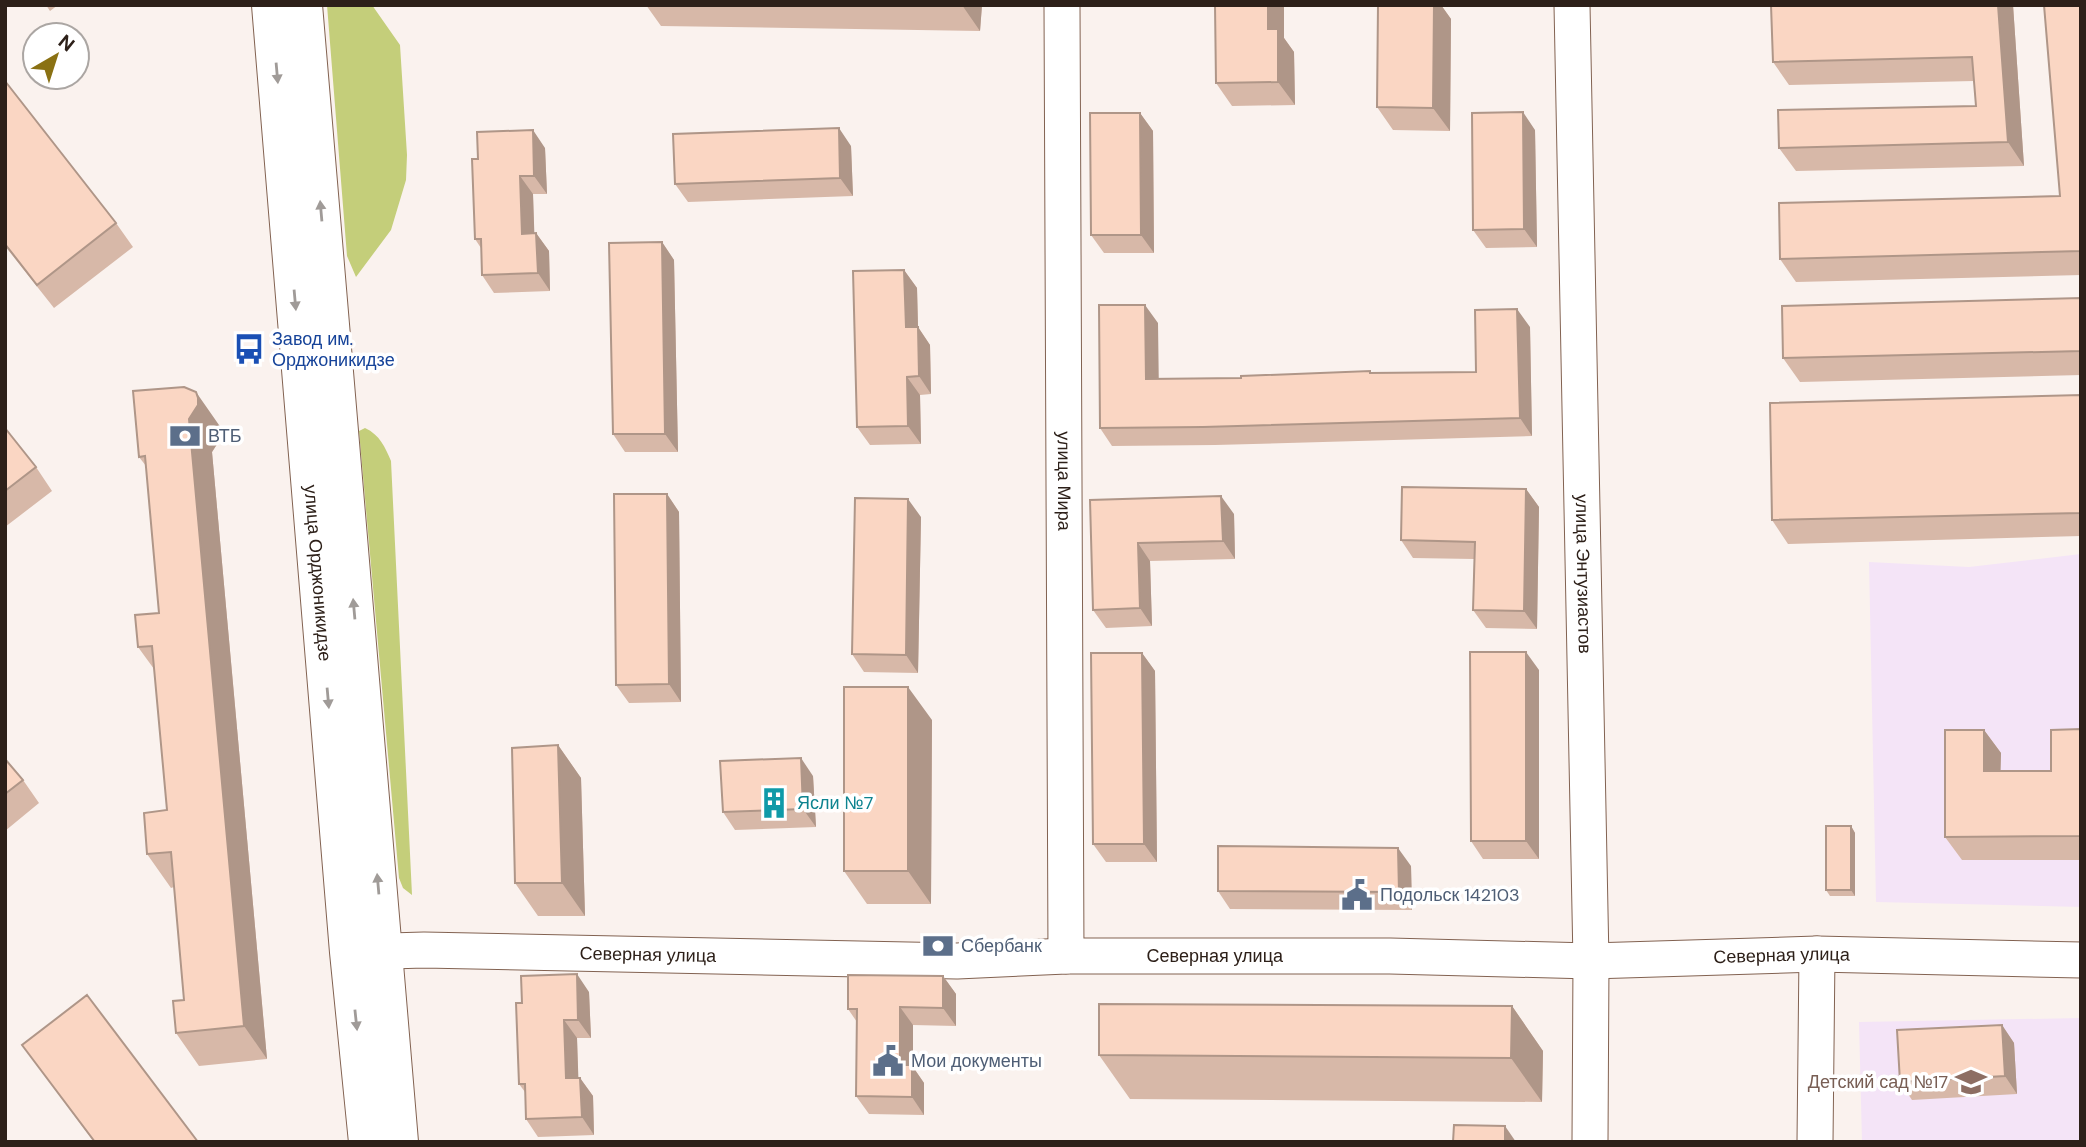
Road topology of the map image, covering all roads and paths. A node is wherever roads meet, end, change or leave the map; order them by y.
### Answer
1 (271, 5) edge
2 (303, 5) edge
3 (1062, 5) edge
4 (1572, 5) edge
5 (366, 952) junction
6 (1817, 954) junction
7 (1066, 957) junction
8 (2081, 960) edge
9 (1591, 961) junction
10 (368, 1142) edge
11 (399, 1142) edge
12 (1590, 1142) edge
13 (1815, 1142) edge

1 -> 5 main road, улица Орджоникидзе
5 -> 2 main road, улица Орджоникидзе
3 - 7 street, улица Мира
4 - 9 street, улица Энтузиастов
5 - 7 street, Северная улица
5 -> 10 main road, улица Орджоникидзе
5 - 11 main road, улица Орджоникидзе
6 - 8 street, Северная улица
6 - 9 street, Северная улица
6 - 13 street
7 - 9 street, Северная улица
9 - 12 street, улица Энтузиастов

